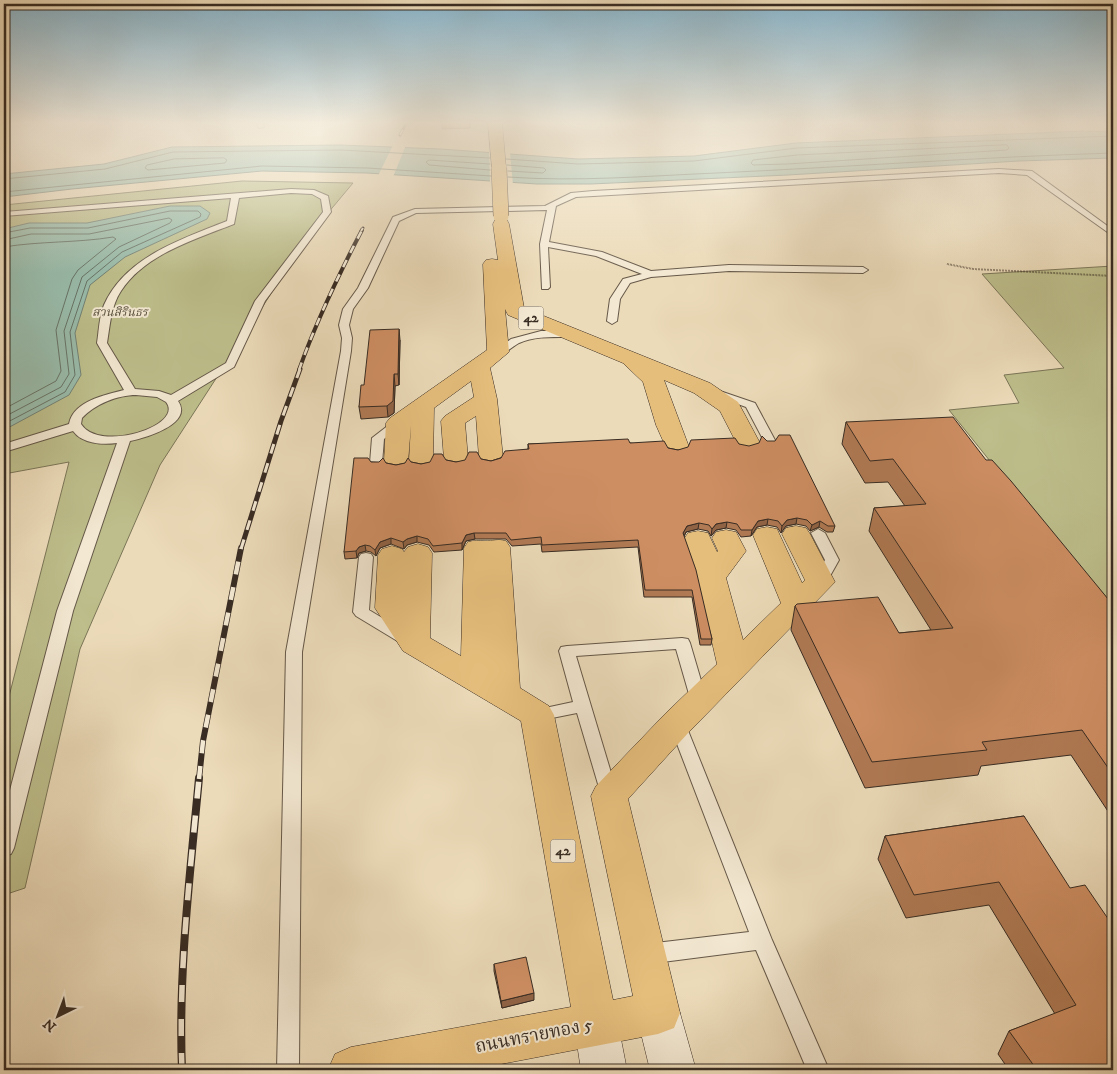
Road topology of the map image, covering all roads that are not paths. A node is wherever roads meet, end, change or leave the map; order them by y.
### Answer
1 (498, 172) edge
2 (979, 172) edge
3 (1016, 172) edge
4 (235, 196) junction
5 (552, 206) junction
6 (4, 214) edge
7 (501, 220) junction
8 (1110, 229) edge
9 (544, 244) junction
10 (863, 270) dead end
11 (650, 274) junction
12 (545, 287) dead end
13 (612, 321) dead end
14 (572, 335) junction
15 (498, 352) junction
16 (628, 358) junction
17 (479, 366) junction
18 (702, 388) junction
19 (131, 392) junction
20 (171, 400) junction
21 (422, 407) junction
22 (470, 409) junction
23 (76, 426) junction
24 (125, 439) junction
25 (674, 441) dead end
26 (748, 443) joint
27 (4, 448) edge
28 (421, 461) dead end
29 (386, 463) edge
30 (807, 533) dead end
31 (767, 535) dead end
32 (717, 551) tunnel mouth
33 (392, 555) dead end
34 (798, 604) junction
35 (734, 666) junction
36 (504, 694) junction
37 (583, 706) junction
38 (688, 712) junction
39 (536, 715) junction
40 (609, 796) junction
41 (4, 848) edge
42 (762, 940) junction
43 (636, 955) junction
44 (658, 1013) junction
45 (596, 1024) junction
46 (288, 1070) edge
47 (351, 1070) edge
48 (604, 1070) edge
49 (673, 1070) edge
50 (818, 1070) edge

1 - 7 highway, 42, bridge
2 - 5 lane
3 - 8 lane
4 - 6 lane
4 - 19 lane
4 - 20 lane
5 - 9 lane
5 - 46 lane
7 - 14 highway, 42
7 - 15 highway, 42
9 - 11 lane
9 - 12 lane
10 - 11 lane
11 - 13 lane
14 - 15 lane
14 - 16 highway, 42
15 - 17 highway
16 - 18 highway, 42
16 - 25 highway
17 - 21 highway
17 - 22 highway
18 - 26 highway, 42
18 - 26 lane, 42
19 - 20 lane
19 - 23 lane
20 - 24 lane
21 - 28 highway
21 - 29 highway
22 - 22 highway
23 - 24 lane
23 - 27 lane
24 - 41 lane
30 - 34 highway
31 - 34 highway
32 - 35 highway
33 - 36 highway
34 - 35 highway
35 - 38 highway
36 - 36 highway
36 - 39 highway
37 - 38 lane
37 - 39 lane
37 - 40 lane
38 - 40 highway
38 - 42 lane
39 - 45 highway, 42
40 - 43 highway
42 - 43 lane
42 - 50 lane
43 - 44 highway
44 - 45 highway, ถนนทรายทอง 5
44 - 49 main road
45 - 47 highway, ถนนทรายทอง 5
45 - 48 main road

